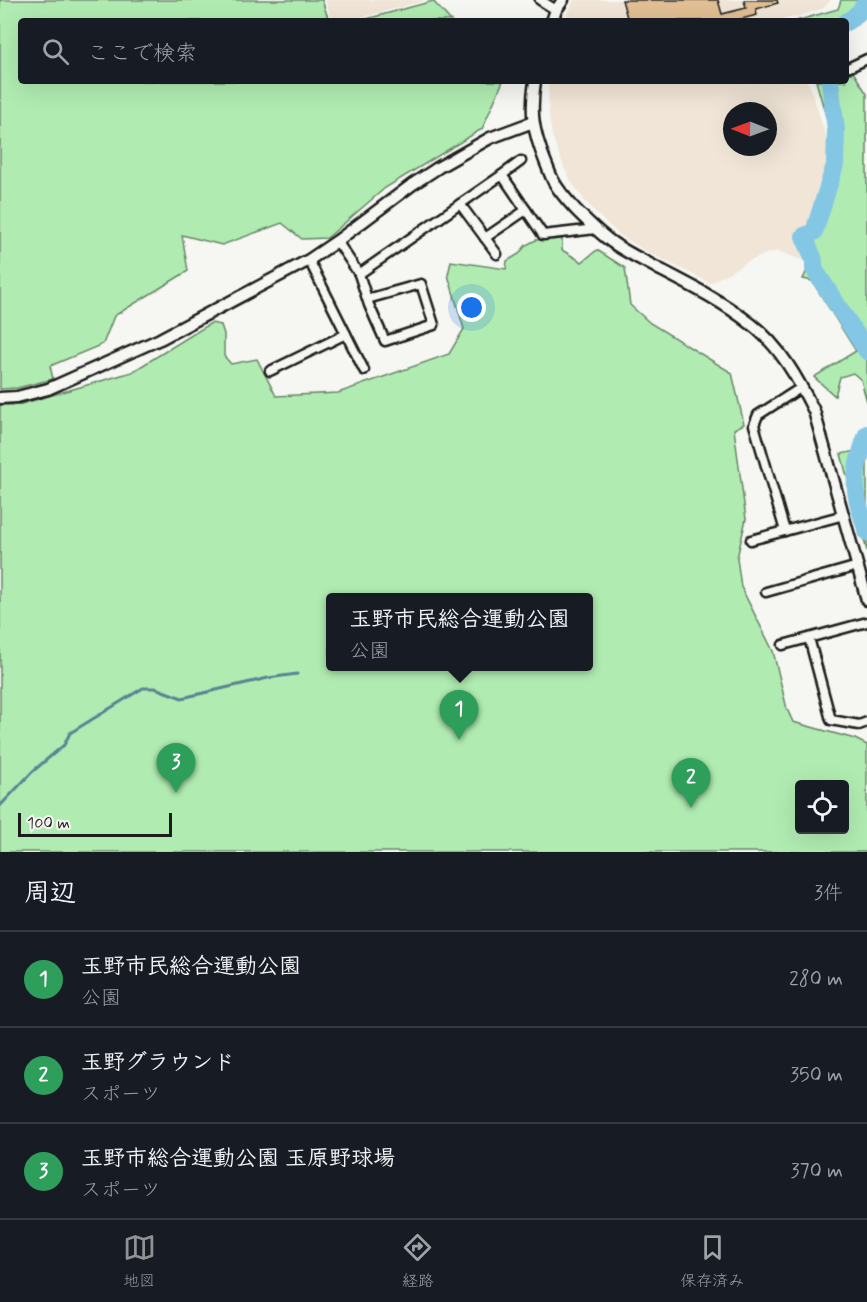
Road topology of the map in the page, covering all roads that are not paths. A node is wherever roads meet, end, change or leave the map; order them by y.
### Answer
1 (540, 0) edge
2 (563, 0) edge
3 (556, 10) junction
4 (553, 18) edge
5 (867, 59) edge
6 (850, 67) dead end
7 (534, 84) edge
8 (533, 122) junction
9 (521, 162) dead end
10 (502, 175) junction
11 (459, 204) junction
12 (526, 210) junction
13 (596, 229) junction
14 (485, 238) junction
15 (337, 241) junction
16 (497, 254) dead end
17 (309, 260) junction
18 (359, 274) junction
19 (367, 299) junction
20 (346, 334) junction
21 (364, 370) dead end
22 (270, 371) dead end
23 (802, 387) junction
24 (0, 398) edge
25 (844, 515) junction
26 (785, 531) junction
27 (751, 540) dead end
28 (858, 566) junction
29 (766, 592) dead end
30 (867, 600) edge
31 (867, 622) edge
32 (809, 638) junction
33 (783, 645) dead end
34 (867, 722) edge

1 - 3 street
2 - 3 street
3 - 4 street
5 - 6 street
7 - 8 street
8 - 13 street
8 - 15 street
9 - 10 street
10 - 11 street
10 - 12 street
11 - 14 street
11 - 18 street
12 - 13 street
12 - 14 street
13 - 23 street
14 - 16 street
15 - 17 street
15 - 18 street
17 - 20 street
17 - 24 street
18 - 19 street
19 - 19 street
20 - 21 street
20 - 22 street
23 - 25 street
23 - 26 street
25 - 26 street
25 - 28 street
26 - 27 street
28 - 29 street
28 - 30 street
31 - 32 street
32 - 33 street
32 - 34 street

